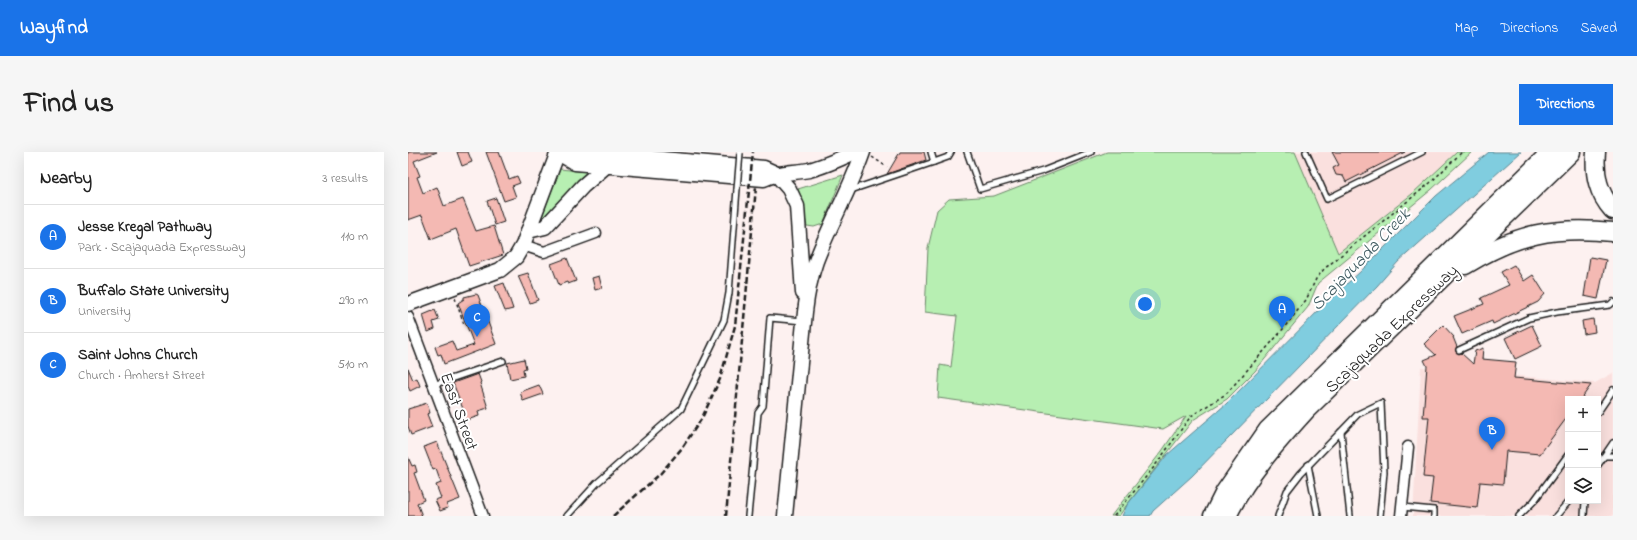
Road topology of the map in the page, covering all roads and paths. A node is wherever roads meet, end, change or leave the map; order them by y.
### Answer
1 (740, 152) edge
2 (855, 152) edge
3 (931, 152) edge
4 (951, 152) edge
5 (967, 152) edge
6 (1091, 152) edge
7 (1306, 152) edge
8 (1422, 152) edge
9 (1462, 152) edge
10 (1551, 152) edge
11 (1571, 152) edge
12 (1596, 152) edge
13 (558, 153) edge
14 (614, 154) edge
15 (868, 154) edge
16 (934, 162) junction
17 (606, 166) junction
18 (887, 167) dead end
19 (774, 173) junction
20 (848, 191) junction
21 (1613, 210) edge
22 (528, 231) junction
23 (1613, 232) edge
24 (596, 234) dead end
25 (523, 245) junction
26 (1444, 278) junction
27 (455, 298) dead end
28 (1613, 302) edge
29 (408, 304) edge
30 (408, 317) edge
31 (805, 317) junction
32 (464, 325) dead end
33 (1459, 350) dead end
34 (503, 361) dead end
35 (433, 385) junction
36 (1613, 390) edge
37 (1601, 408) edge
38 (1341, 432) junction
39 (1613, 443) edge
40 (1408, 447) dead end
41 (1613, 456) edge
42 (1565, 459) edge
43 (1601, 459) edge
44 (1601, 460) edge
45 (1308, 465) junction
46 (1567, 504) edge
47 (1585, 504) edge
48 (1402, 512) edge
49 (482, 516) edge
50 (567, 516) edge
51 (748, 516) edge
52 (786, 516) edge
53 (1114, 516) edge
54 (1213, 516) edge
55 (1228, 516) edge
56 (1278, 516) edge
57 (1318, 516) edge
58 (1350, 516) edge
59 (1380, 516) edge
60 (1434, 516) edge
61 (1519, 516) edge
62 (1556, 516) edge
63 (1584, 516) edge

1 - 50 lane, bridge
2 - 19 street
3 - 16 lane
4 - 16 lane
5 - 6 lane
7 - 8 lane
9 - 53 path
10 - 54 highway, Scajaquada Expressway
11 - 26 highway, Scajaquada Expressway
12 - 21 highway
13 - 14 street
13 - 17 street
13 - 22 street
14 - 19 street
15 - 18 path
15 - 20 street
16 - 20 lane
17 - 19 street
17 - 22 street
19 - 31 street
20 - 31 street
22 - 25 street
23 - 26 highway
24 - 25 street
25 - 29 street
26 - 55 highway, Scajaquada Expressway
27 - 32 path
28 - 33 lane
30 - 35 street, East Street
31 - 51 lane
31 - 52 street
34 - 35 lane
35 - 49 street, East Street
36 - 37 lane
38 - 45 lane
38 - 58 lane
38 - 59 lane
39 - 43 lane
40 - 48 street
41 - 44 lane
42 - 61 lane
45 - 56 lane
45 - 57 lane
46 - 62 lane
47 - 63 lane
48 - 60 lane

